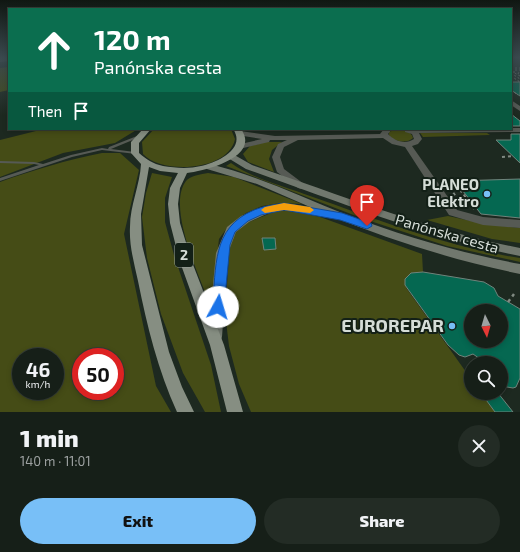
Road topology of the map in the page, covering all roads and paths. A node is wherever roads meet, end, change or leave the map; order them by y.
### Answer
1 (512, 91) edge
2 (518, 95) dead end
3 (512, 103) edge
4 (520, 109) edge
5 (146, 130) edge
6 (409, 130) edge
7 (520, 130) edge
8 (239, 131) edge
9 (387, 133) edge
10 (520, 136) edge
11 (299, 137) junction
12 (138, 138) junction
13 (275, 138) junction
14 (418, 139) junction
15 (407, 144) junction
16 (239, 147) junction
17 (107, 149) junction
18 (135, 153) junction
19 (231, 156) junction
20 (513, 156) dead end
21 (502, 157) dead end
22 (0, 162) edge
23 (145, 164) junction
24 (42, 165) junction
25 (210, 167) junction
26 (183, 171) junction
27 (0, 180) edge
28 (304, 188) junction
29 (470, 203) junction
30 (342, 216) junction
31 (484, 221) junction
32 (520, 224) edge
33 (520, 252) edge
34 (520, 269) edge
35 (514, 294) dead end
36 (508, 302) dead end
37 (215, 337) junction
38 (186, 412) edge
39 (235, 412) edge

1 - 2 path
3 - 4 street
5 - 12 main road
6 - 7 street
6 - 14 street
8 - 13 street
8 - 16 main road
9 - 11 street
9 - 15 street
10 - 14 street
11 - 13 street
11 - 28 street
12 - 17 lane
12 - 18 main road
13 - 16 street
14 - 15 street
15 - 31 street
16 - 19 main road
17 - 18 lane
17 - 24 lane
18 - 23 main road
19 - 25 main road
19 - 28 main road, Panónska cesta
20 - 21 path
22 - 24 lane
23 - 26 main road
23 - 38 main road
24 - 27 lane
25 - 26 main road
25 - 30 main road, Panónska cesta
26 - 37 main road, 2
28 - 33 main road, Panónska cesta
29 - 29 path
29 - 31 path
30 - 34 main road, Panónska cesta
30 - 37 main road
31 - 32 street
35 - 36 path
37 - 39 main road, 2

